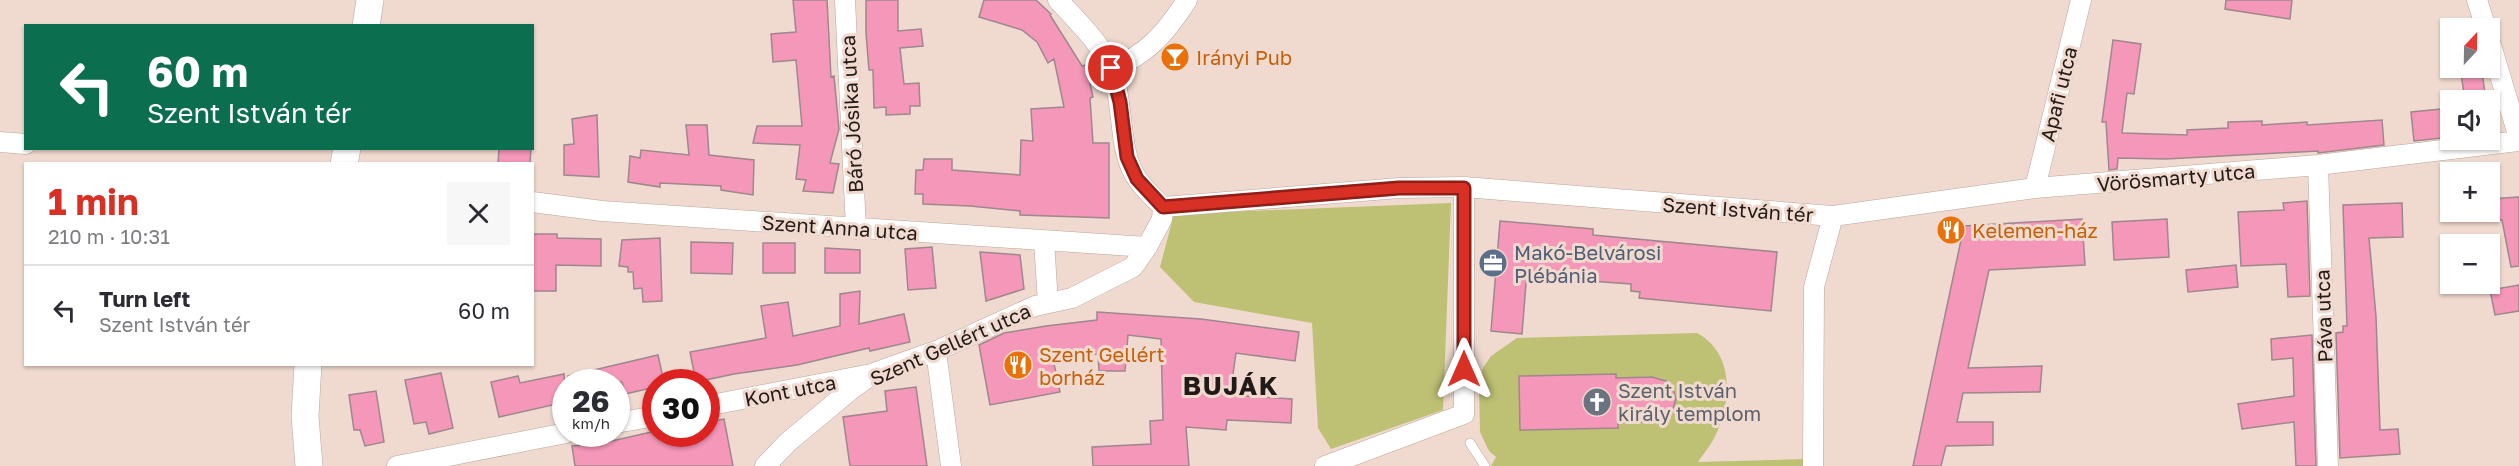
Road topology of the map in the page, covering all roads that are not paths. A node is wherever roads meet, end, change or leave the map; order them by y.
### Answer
1 (370, 0) edge
2 (845, 0) edge
3 (1058, 0) edge
4 (1187, 0) edge
5 (2081, 0) edge
6 (2477, 0) edge
7 (2483, 18) edge
8 (366, 24) edge
9 (1111, 68) junction
10 (2500, 76) edge
11 (2519, 140) edge
12 (0, 142) edge
13 (24, 144) edge
14 (2318, 165) junction
15 (1464, 188) junction
16 (2035, 188) junction
17 (534, 202) edge
18 (1163, 207) junction
19 (1833, 216) junction
20 (856, 229) junction
21 (1044, 241) junction
22 (1148, 247) junction
23 (1048, 303) junction
24 (936, 351) junction
25 (308, 366) edge
26 (874, 373) junction
27 (720, 403) edge
28 (552, 436) edge
29 (1470, 443) dead end
30 (309, 466) edge
31 (397, 466) edge
32 (765, 466) edge
33 (951, 466) edge
34 (1325, 466) edge
35 (1485, 466) edge
36 (1813, 466) edge
37 (2328, 466) edge

1 - 8 main road
2 - 20 street, Báró Jósika utca
3 - 9 street
4 - 9 street
5 - 16 street, Apafi utca
6 - 7 street
9 - 18 street
10 - 11 street
11 - 14 street, Vörösmarty utca
12 - 13 street
14 - 16 street, Vörösmarty utca
14 - 37 street, Páva utca
15 - 18 street, Szent István tér
15 - 19 street, Szent István tér
15 - 34 street
16 - 19 street, Vörösmarty utca
17 - 20 street, Szent Anna utca
18 - 22 street, Szent Gellért utca
19 - 36 street, Szent István tér
20 - 21 street, Szent Anna utca
21 - 22 street, Szent Anna utca
21 - 23 street
22 - 23 street, Szent Gellért utca
23 - 24 street, Szent Gellért utca
24 - 26 street, Szent Gellért utca
24 - 33 street
25 - 30 main road
26 - 27 street, Kont utca
26 - 32 street, Szent Gellért utca
28 - 31 street
29 - 35 lane

